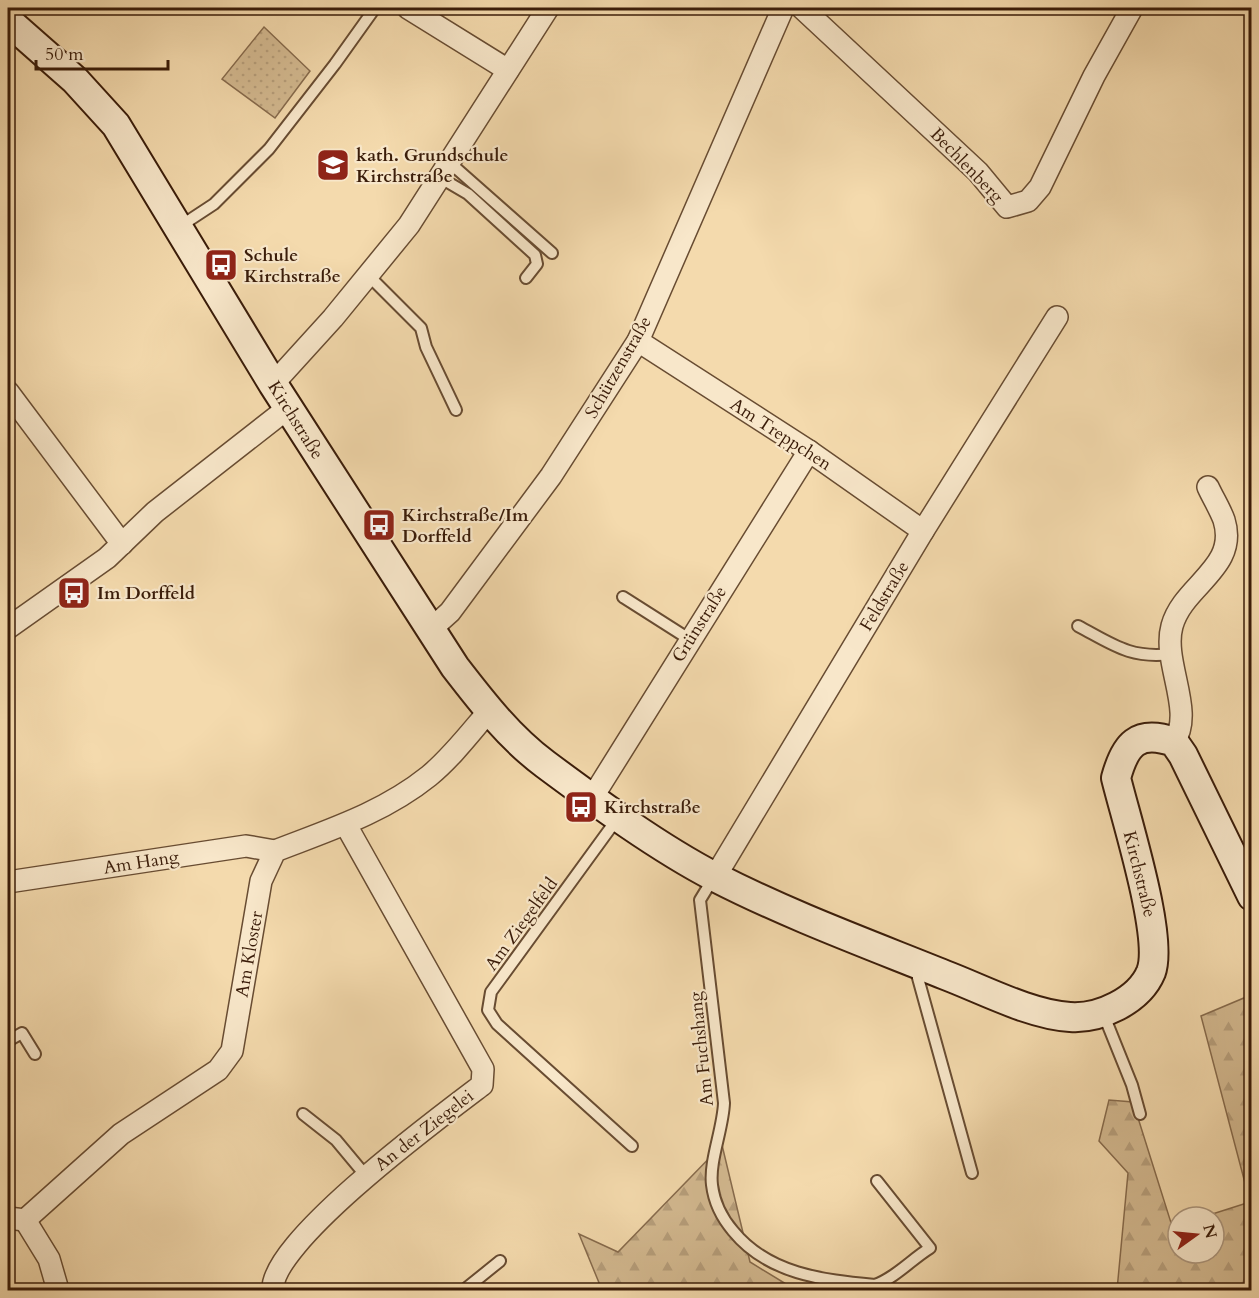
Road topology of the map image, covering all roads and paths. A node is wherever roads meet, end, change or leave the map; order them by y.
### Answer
1 (375, 8) edge
2 (408, 8) edge
3 (548, 8) edge
4 (783, 8) edge
5 (802, 8) edge
6 (1132, 8) edge
7 (8, 21) edge
8 (508, 70) junction
9 (444, 170) junction
10 (179, 227) junction
11 (552, 253) dead end
12 (369, 276) junction
13 (526, 278) dead end
14 (1057, 317) dead end
15 (638, 341) junction
16 (273, 384) junction
17 (8, 392) edge
18 (288, 408) junction
19 (456, 410) dead end
20 (809, 451) junction
21 (1208, 487) dead end
22 (923, 531) junction
23 (122, 544) junction
24 (623, 597) dead end
25 (1077, 626) dead end
26 (8, 628) edge
27 (430, 630) junction
28 (689, 639) junction
29 (1171, 654) junction
30 (489, 711) junction
31 (1174, 742) junction
32 (592, 798) junction
33 (619, 816) junction
34 (346, 825) junction
35 (275, 851) junction
36 (715, 877) junction
37 (8, 882) edge
38 (1251, 896) edge
39 (922, 966) junction
40 (1103, 1012) junction
41 (8, 1041) edge
42 (35, 1054) dead end
43 (303, 1114) dead end
44 (1140, 1114) dead end
45 (632, 1146) dead end
46 (972, 1173) dead end
47 (366, 1176) junction
48 (877, 1181) dead end
49 (16, 1219) edge
50 (500, 1261) dead end
51 (58, 1290) edge
52 (273, 1290) edge
53 (464, 1290) edge

1 - 10 lane
2 - 8 street
3 - 8 street
4 - 15 street, Schützenstraße
5 - 6 street, Bechlenberg
7 - 10 street, Kirchstraße
8 - 9 street
9 - 11 lane
9 - 12 street
9 - 13 lane
10 - 16 street, Kirchstraße
12 - 16 street
12 - 19 lane
14 - 22 street, Feldstraße
15 - 20 street, Am Treppchen
15 - 27 street, Schützenstraße
16 - 18 street, Kirchstraße
17 - 23 street
18 - 23 street
18 - 27 street, Kirchstraße
20 - 22 street, Am Treppchen
20 - 28 street, Grünstraße
21 - 29 street
22 - 36 street, Feldstraße
23 - 26 street
24 - 28 lane
25 - 29 lane
27 - 30 street, Kirchstraße
28 - 32 street, Grünstraße
29 - 31 street
30 - 32 street, Kirchstraße
30 - 34 street
31 - 38 street
31 - 40 street, Kirchstraße
32 - 33 street, Kirchstraße
33 - 36 street, Kirchstraße
33 - 45 lane, Am Ziegelfeld
34 - 35 street
34 - 47 street, An der Ziegelei
35 - 37 street, Am Hang
35 - 49 street, Am Kloster
36 - 39 street, Kirchstraße
36 - 48 lane, Am Fuchshang
39 - 40 street, Kirchstraße
39 - 46 lane
40 - 44 lane
41 - 42 lane
43 - 47 lane
47 - 52 street, An der Ziegelei
49 - 51 street, Am Kloster
50 - 53 lane

